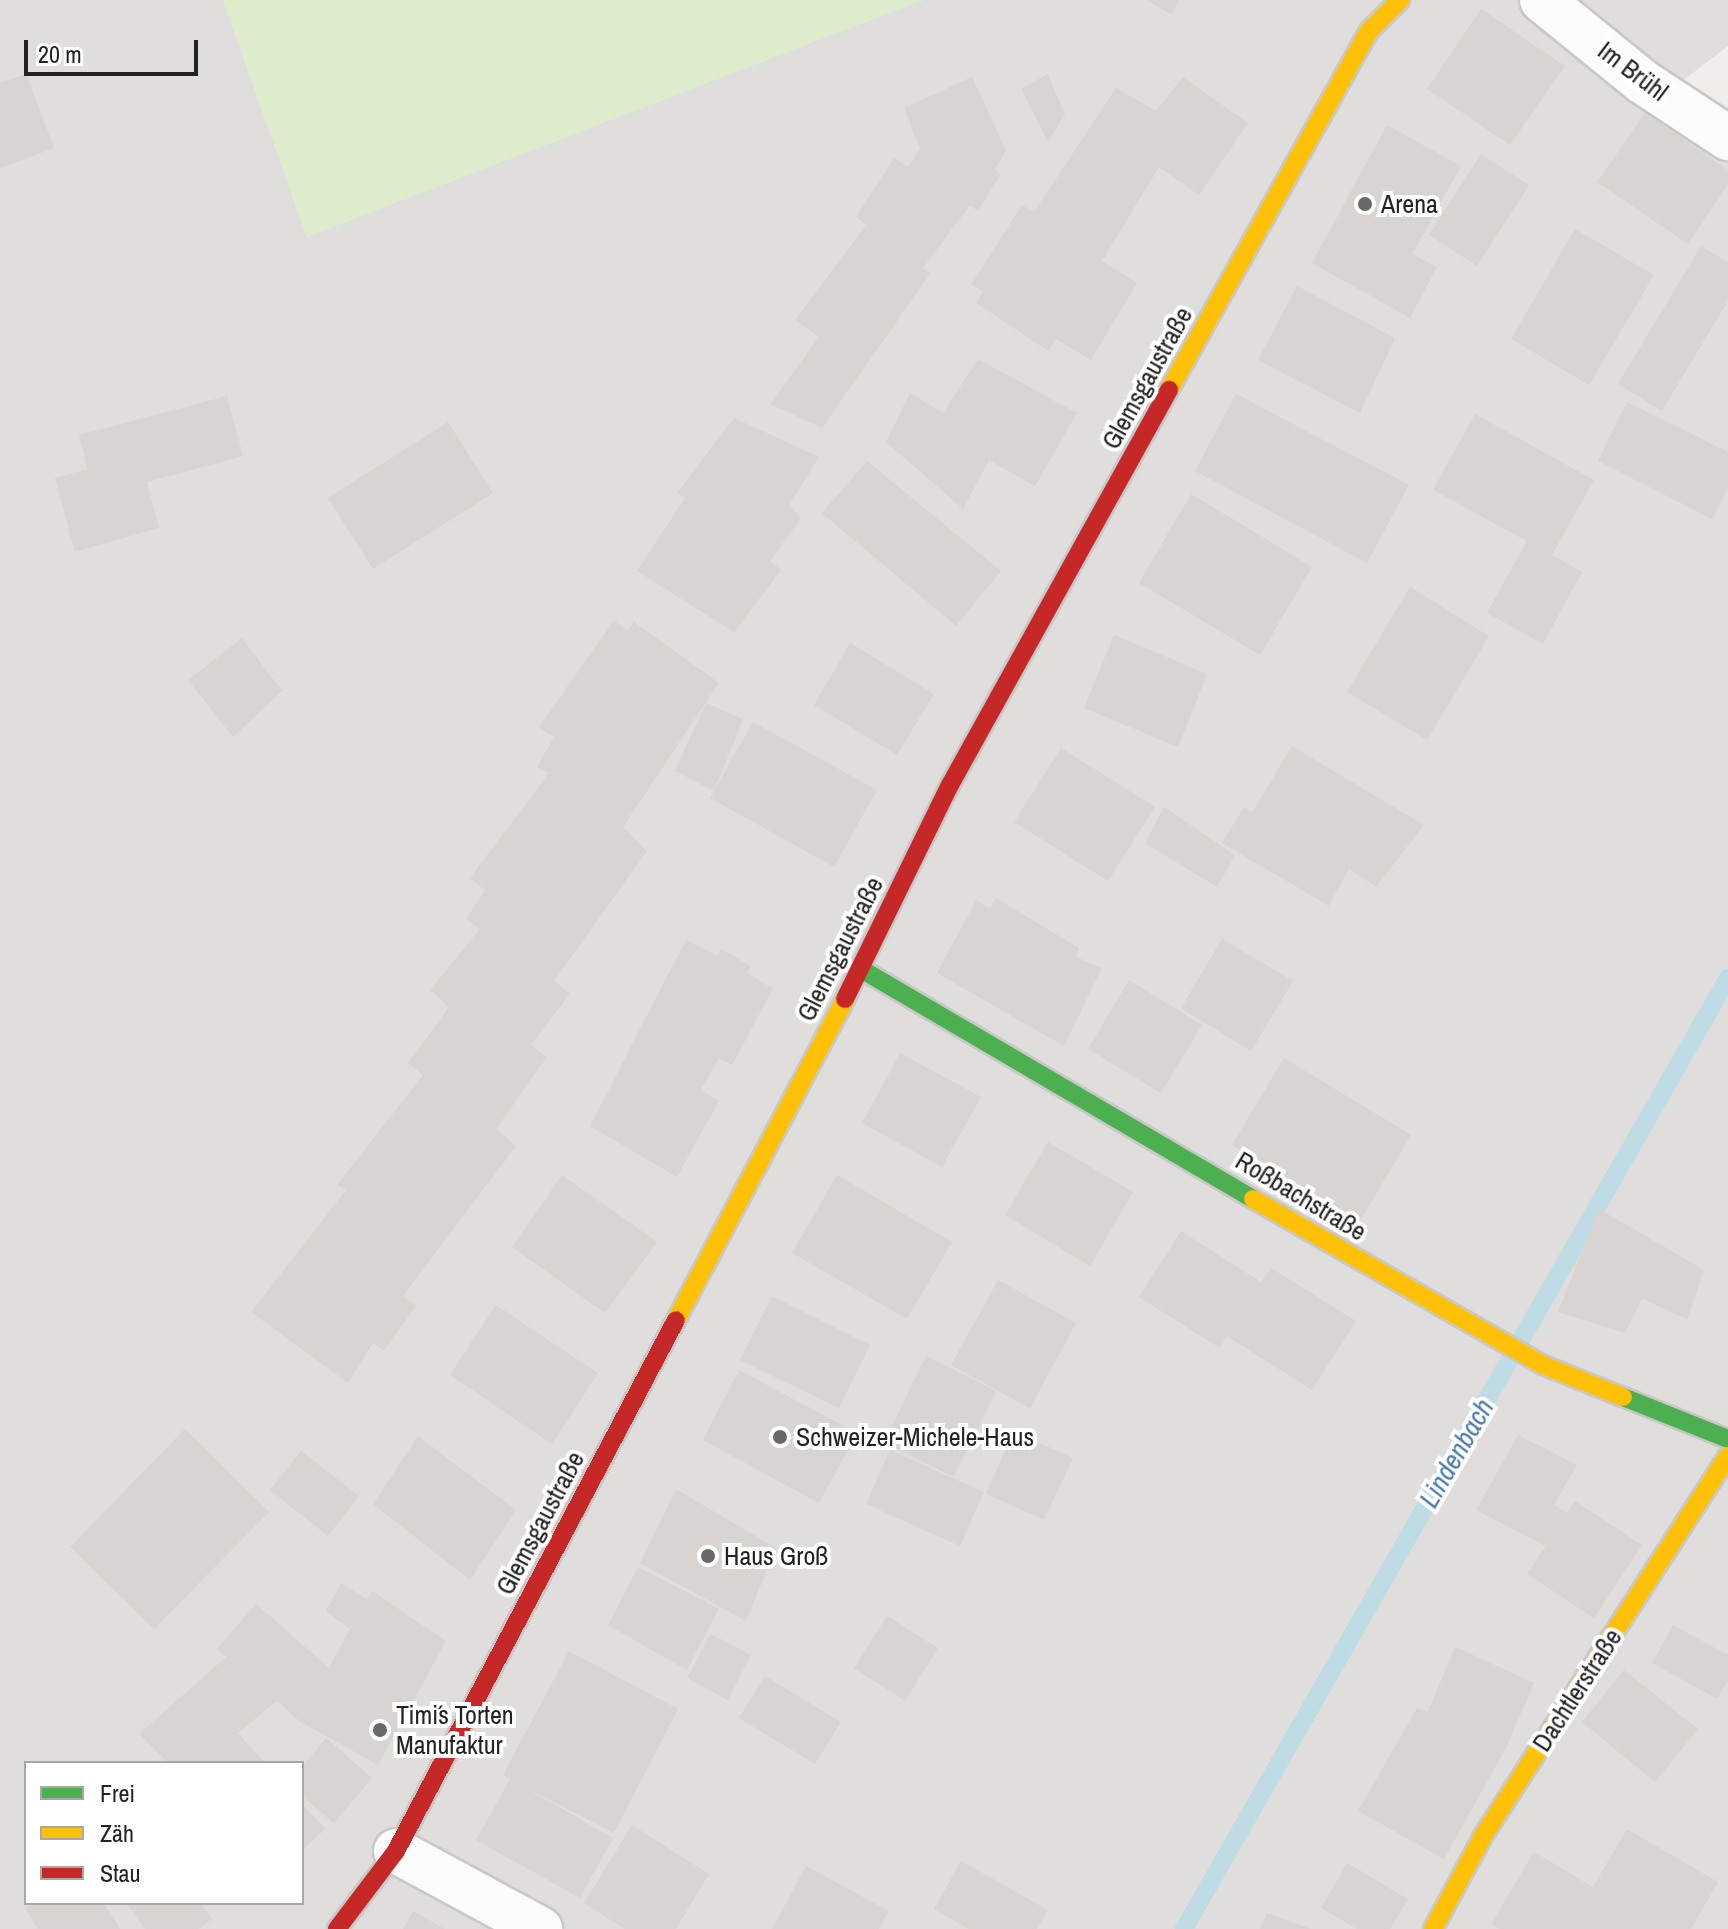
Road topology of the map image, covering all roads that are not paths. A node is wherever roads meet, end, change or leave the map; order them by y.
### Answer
1 (1400, 0) edge
2 (1542, 0) edge
3 (1728, 138) edge
4 (861, 969) junction
5 (1728, 1439) edge
6 (1728, 1456) edge
7 (396, 1851) junction
8 (337, 1929) edge
9 (540, 1929) edge
10 (1433, 1929) edge

1 - 4 main road, Glemsgaustraße
2 - 3 street, Im Brühl
4 - 5 main road, Roßbachstraße
4 - 7 main road, Glemsgaustraße
6 - 10 main road, Dachtlerstraße
7 - 8 main road, Glemsgaustraße
7 - 9 street

